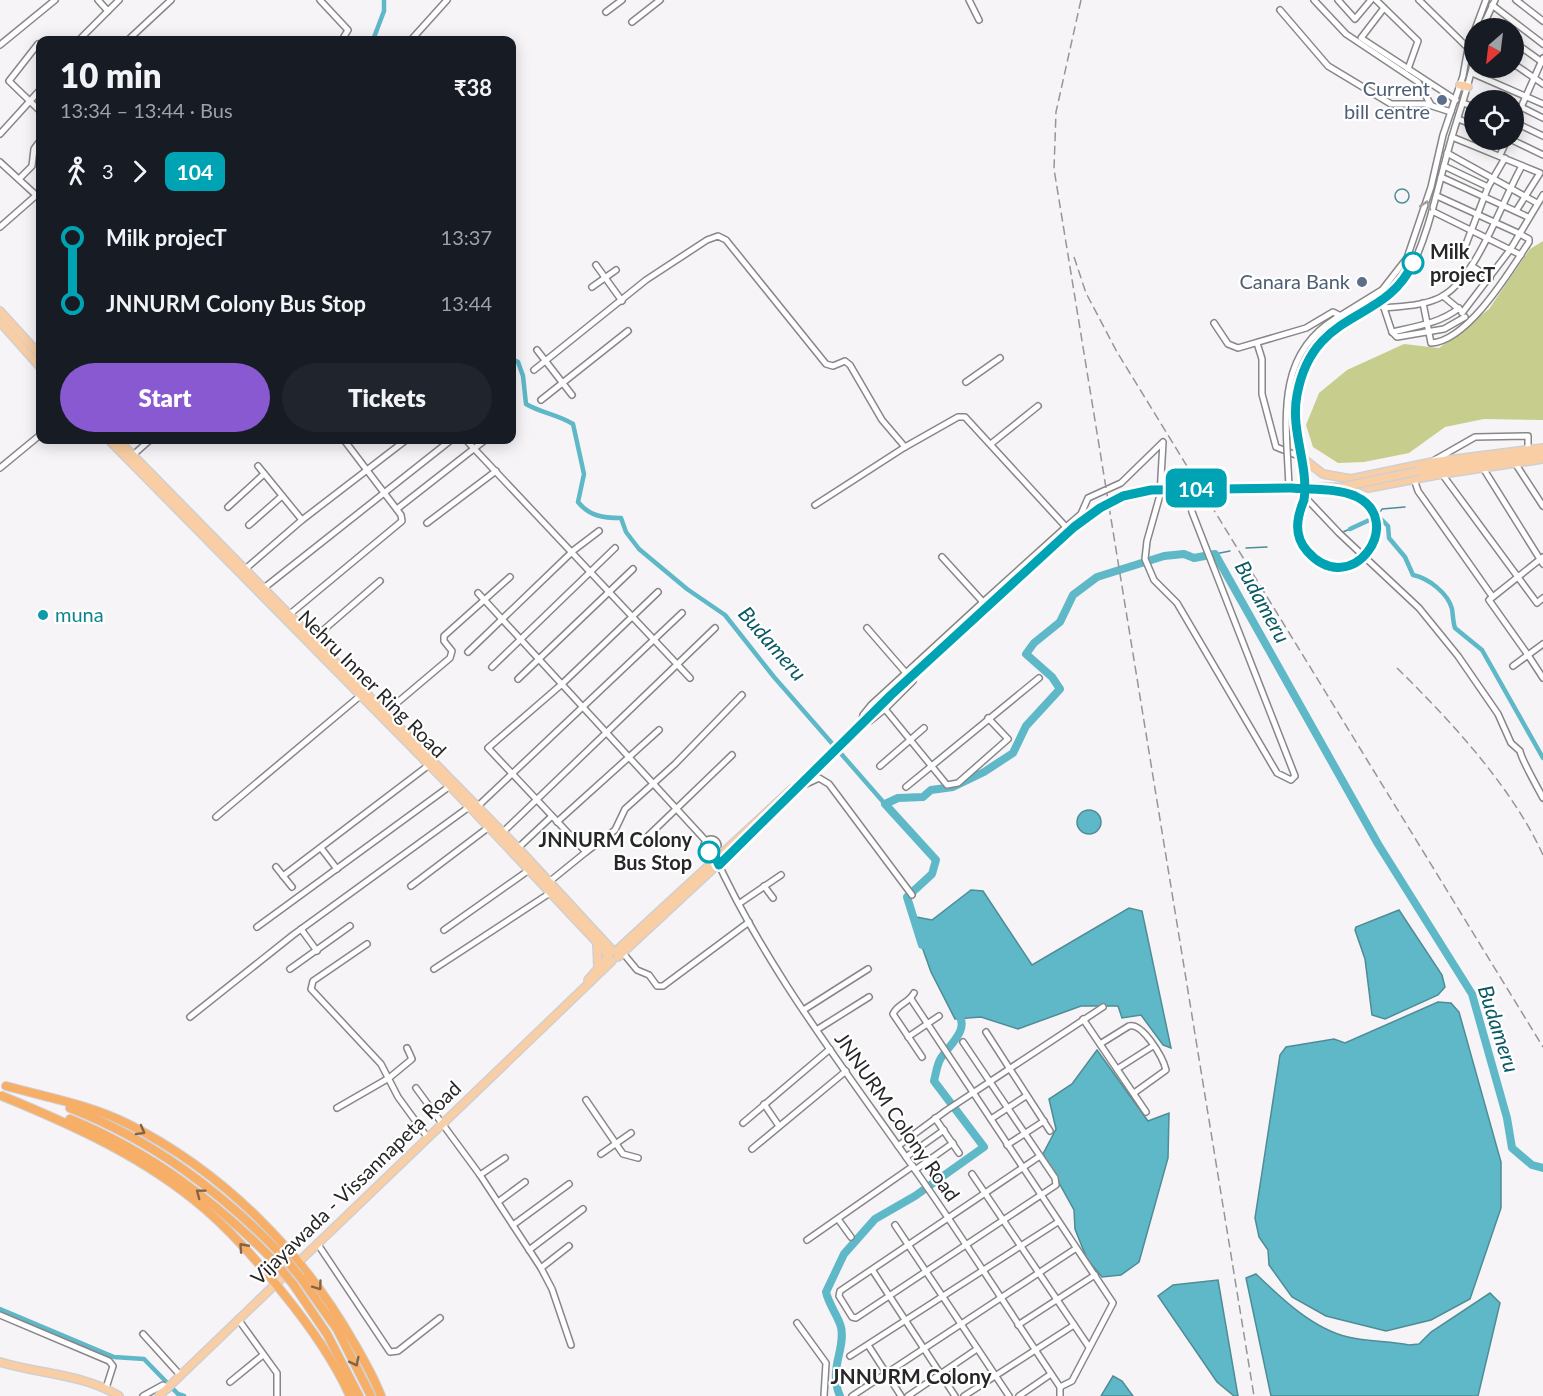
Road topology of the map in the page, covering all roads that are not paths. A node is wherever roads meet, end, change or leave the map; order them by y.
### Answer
1 (55, 0) edge
2 (98, 0) edge
3 (119, 0) edge
4 (171, 0) edge
5 (320, 0) edge
6 (447, 0) edge
7 (622, 0) edge
8 (660, 0) edge
9 (969, 0) edge
10 (1314, 0) edge
11 (1338, 0) edge
12 (1371, 0) edge
13 (1376, 0) edge
14 (1419, 0) edge
15 (1486, 0) edge
16 (1516, 0) edge
17 (1493, 2) edge
18 (1384, 8) junction
19 (1280, 10) dead end
20 (108, 11) junction
21 (606, 12) dead end
22 (1479, 18) edge
23 (1486, 18) edge
24 (979, 20) dead end
25 (1543, 21) edge
26 (632, 22) dead end
27 (83, 36) edge
28 (132, 36) edge
29 (344, 36) edge
30 (415, 36) edge
31 (1464, 44) edge
32 (1543, 44) edge
33 (0, 45) edge
34 (36, 47) edge
35 (1524, 49) edge
36 (1542, 61) edge
37 (1408, 69) junction
38 (1524, 72) edge
39 (1465, 78) edge
40 (1469, 78) edge
41 (1484, 78) edge
42 (1533, 79) junction
43 (1543, 84) edge
44 (1464, 86) junction
45 (36, 96) edge
46 (1526, 96) junction
47 (1456, 100) junction
48 (1524, 100) edge
49 (31, 103) junction
50 (1463, 103) joint
51 (1543, 104) edge
52 (1431, 105) junction
53 (36, 107) edge
54 (1524, 108) edge
55 (1451, 112) junction
56 (1458, 118) junction
57 (1543, 118) edge
58 (1464, 121) edge
59 (1524, 127) edge
60 (0, 134) edge
61 (1452, 136) junction
62 (1543, 136) edge
63 (36, 146) edge
64 (1524, 146) edge
65 (1504, 150) edge
66 (1447, 153) junction
67 (1543, 155) edge
68 (1503, 156) junction
69 (0, 162) edge
70 (1444, 166) junction
71 (1522, 166) junction
72 (1542, 174) edge
73 (1441, 177) junction
74 (19, 179) junction
75 (1493, 180) junction
76 (1488, 187) junction
77 (1508, 189) junction
78 (36, 192) edge
79 (1543, 195) edge
80 (1437, 196) junction
81 (36, 197) edge
82 (1484, 197) junction
83 (1524, 198) junction
84 (1537, 203) junction
85 (1501, 205) junction
86 (1432, 211) junction
87 (1515, 212) junction
88 (1478, 215) junction
89 (1528, 217) junction
90 (1494, 222) junction
91 (0, 227) edge
92 (1473, 231) junction
93 (1518, 233) junction
94 (1486, 238) junction
95 (1510, 250) junction
96 (1462, 252) dead end
97 (1521, 255) junction
98 (596, 265) dead end
99 (1472, 266) junction
100 (616, 270) dead end
101 (606, 278) junction
102 (1490, 278) junction
103 (592, 287) dead end
104 (1443, 296) junction
105 (622, 301) junction
106 (1380, 301) junction
107 (1424, 303) junction
108 (1384, 308) junction
109 (0, 311) edge
110 (1464, 315) junction
111 (1338, 318) junction
112 (0, 322) edge
113 (1214, 323) dead end
114 (1428, 323) junction
115 (628, 331) dead end
116 (1392, 332) junction
117 (1427, 334) junction
118 (1257, 343) junction
119 (537, 350) dead end
120 (36, 352) edge
121 (1000, 358) dead end
122 (545, 361) junction
123 (36, 362) edge
124 (534, 370) dead end
125 (966, 382) dead end
126 (563, 384) junction
127 (572, 395) dead end
128 (541, 400) dead end
129 (1038, 406) dead end
130 (36, 438) edge
131 (992, 443) junction
132 (113, 444) edge
133 (122, 444) edge
134 (145, 444) edge
135 (347, 444) edge
136 (401, 444) edge
137 (446, 444) edge
138 (470, 444) edge
139 (481, 444) edge
140 (905, 447) junction
141 (1543, 448) edge
142 (475, 449) junction
143 (1528, 450) junction
144 (1543, 453) edge
145 (133, 455) junction
146 (1300, 457) junction
147 (1543, 459) edge
148 (1432, 462) junction
149 (1515, 463) junction
150 (258, 466) dead end
151 (0, 468) edge
152 (1483, 468) junction
153 (367, 470) junction
154 (496, 471) junction
155 (264, 474) junction
156 (1442, 474) junction
157 (1352, 479) junction
158 (1414, 479) junction
159 (1187, 488) junction
160 (1290, 488) junction
161 (384, 492) junction
162 (282, 496) junction
163 (1305, 497) junction
164 (815, 505) dead end
165 (1543, 506) edge
166 (228, 507) dead end
167 (396, 509) junction
168 (302, 520) junction
169 (427, 523) dead end
170 (249, 525) dead end
171 (1066, 527) junction
172 (599, 531) dead end
173 (615, 548) dead end
174 (572, 552) junction
175 (942, 557) dead end
176 (1542, 560) edge
177 (633, 569) dead end
178 (243, 571) junction
179 (591, 573) junction
180 (510, 577) dead end
181 (1516, 577) junction
182 (380, 581) dead end
183 (264, 588) junction
184 (609, 592) junction
185 (658, 592) dead end
186 (478, 593) dead end
187 (1492, 596) junction
188 (1543, 598) edge
189 (485, 600) junction
190 (983, 602) junction
191 (682, 613) dead end
192 (290, 614) junction
193 (630, 617) junction
194 (504, 620) junction
195 (715, 627) dead end
196 (867, 628) dead end
197 (314, 639) junction
198 (522, 640) junction
199 (654, 641) junction
200 (1543, 644) edge
201 (468, 652) dead end
202 (1528, 655) junction
203 (540, 659) junction
204 (676, 664) junction
205 (1513, 666) dead end
206 (492, 667) dead end
207 (906, 673) junction
208 (690, 678) dead end
209 (1039, 678) dead end
210 (1543, 678) edge
211 (518, 679) dead end
212 (562, 684) junction
213 (742, 695) dead end
214 (360, 696) junction
215 (584, 708) junction
216 (885, 709) junction
217 (386, 713) junction
218 (988, 718) junction
219 (862, 722) junction
220 (924, 728) dead end
221 (658, 730) dead end
222 (606, 732) junction
223 (910, 739) junction
224 (732, 754) dead end
225 (629, 757) junction
226 (429, 765) junction
227 (932, 765) junction
228 (880, 766) dead end
229 (512, 774) junction
230 (801, 782) junction
231 (654, 784) junction
232 (450, 786) junction
233 (906, 787) dead end
234 (1543, 798) edge
235 (537, 801) junction
236 (469, 807) junction
237 (477, 807) junction
238 (677, 810) junction
239 (552, 816) junction
240 (216, 818) dead end
241 (557, 822) junction
242 (489, 828) junction
243 (502, 833) junction
244 (646, 838) dead end
245 (706, 841) junction
246 (321, 848) junction
247 (518, 848) junction
248 (586, 852) junction
249 (716, 858) junction
250 (276, 867) dead end
251 (337, 870) junction
252 (529, 870) junction
253 (781, 875) dead end
254 (284, 876) junction
255 (549, 882) junction
256 (411, 886) dead end
257 (764, 886) junction
258 (292, 887) dead end
259 (550, 892) junction
260 (912, 895) dead end
261 (773, 898) dead end
262 (740, 903) junction
263 (749, 922) junction
264 (350, 926) dead end
265 (256, 927) dead end
266 (301, 929) junction
267 (444, 930) dead end
268 (367, 944) dead end
269 (597, 944) junction
270 (316, 951) junction
271 (614, 953) junction
272 (598, 967) junction
273 (290, 969) dead end
274 (434, 969) dead end
275 (868, 969) dead end
276 (577, 994) junction
277 (869, 997) dead end
278 (1103, 1008) dead end
279 (805, 1009) junction
280 (939, 1016) dead end
281 (190, 1017) dead end
282 (1083, 1019) junction
283 (927, 1024) junction
284 (818, 1029) junction
285 (986, 1032) dead end
286 (908, 1037) junction
287 (963, 1042) dead end
288 (1100, 1044) junction
289 (1153, 1046) junction
290 (407, 1048) dead end
291 (830, 1049) junction
292 (922, 1057) dead end
293 (1009, 1069) junction
294 (1118, 1070) junction
295 (846, 1071) junction
296 (389, 1078) junction
297 (993, 1082) junction
298 (3, 1086) edge
299 (416, 1088) dead end
300 (1134, 1093) junction
301 (974, 1094) junction
302 (1, 1095) edge
303 (1026, 1096) junction
304 (586, 1100) dead end
305 (764, 1104) junction
306 (1009, 1107) junction
307 (337, 1108) dead end
308 (1146, 1112) dead end
309 (935, 1118) junction
310 (991, 1119) junction
311 (1044, 1121) junction
312 (743, 1123) dead end
313 (442, 1125) junction
314 (779, 1126) junction
315 (944, 1130) junction
316 (1050, 1131) dead end
317 (632, 1133) dead end
318 (1026, 1133) junction
319 (428, 1138) junction
320 (953, 1143) junction
321 (616, 1144) junction
322 (1007, 1145) junction
323 (898, 1146) junction
324 (752, 1149) dead end
325 (959, 1153) dead end
326 (601, 1154) dead end
327 (1040, 1156) junction
328 (906, 1157) junction
329 (506, 1158) dead end
330 (638, 1158) dead end
331 (914, 1168) junction
332 (1023, 1168) junction
333 (972, 1174) dead end
334 (480, 1175) junction
335 (525, 1182) dead end
336 (569, 1184) dead end
337 (985, 1194) junction
338 (1041, 1196) junction
339 (498, 1202) junction
340 (583, 1209) dead end
341 (838, 1219) junction
342 (949, 1219) junction
343 (1004, 1221) junction
344 (1058, 1222) junction
345 (513, 1225) junction
346 (895, 1225) dead end
347 (851, 1237) dead end
348 (807, 1240) dead end
349 (317, 1243) junction
350 (569, 1246) dead end
351 (909, 1246) junction
352 (966, 1246) junction
353 (1020, 1246) junction
354 (1075, 1249) junction
355 (529, 1250) junction
356 (299, 1260) junction
357 (541, 1268) junction
358 (873, 1270) junction
359 (982, 1270) junction
360 (926, 1272) junction
361 (1038, 1274) junction
362 (1095, 1275) junction
363 (275, 1283) junction
364 (890, 1296) junction
365 (943, 1296) junction
366 (1001, 1299) junction
367 (1056, 1300) junction
368 (0, 1316) edge
369 (440, 1318) dead end
370 (238, 1319) junction
371 (905, 1321) junction
372 (797, 1323) dead end
373 (961, 1325) junction
374 (1018, 1325) junction
375 (1074, 1325) junction
376 (143, 1334) dead end
377 (571, 1345) dead end
378 (868, 1345) junction
379 (1089, 1347) junction
380 (923, 1349) junction
381 (977, 1349) junction
382 (1035, 1350) junction
383 (263, 1355) junction
384 (850, 1356) dead end
385 (0, 1362) edge
386 (887, 1374) junction
387 (940, 1374) junction
388 (1051, 1374) junction
389 (181, 1376) junction
390 (995, 1376) junction
391 (230, 1382) dead end
392 (170, 1386) junction
393 (1060, 1387) junction
394 (106, 1388) junction
395 (146, 1394) edge
396 (119, 1396) edge
397 (159, 1396) edge
398 (277, 1396) edge
399 (350, 1396) edge
400 (360, 1396) edge
401 (371, 1396) edge
402 (381, 1396) edge
403 (824, 1396) edge
404 (852, 1396) edge
405 (902, 1396) edge
406 (908, 1396) edge
407 (955, 1396) edge
408 (964, 1396) edge
409 (1009, 1396) edge
410 (1019, 1396) edge
411 (1060, 1396) edge

1 - 33 street
2 - 20 street
3 - 20 street
4 - 28 street
5 - 29 street
6 - 30 street
7 - 21 street
8 - 26 street
9 - 24 street
10 - 52 street
11 - 12 street
13 - 18 street
14 - 31 street
15 - 22 street
16 - 25 street
17 - 23 street
17 - 32 street
18 - 37 street
18 - 37 street
19 - 52 street
20 - 27 street
34 - 49 street
35 - 36 street
36 - 42 street
37 - 47 street
38 - 42 street
39 - 44 street
40 - 44 street
41 - 46 street
42 - 43 street
42 - 46 street
44 - 47 street
44 - 50 street
45 - 49 street
46 - 48 street
46 - 51 street
47 - 55 street
49 - 53 street
49 - 60 street
50 - 56 street
52 - 55 street
54 - 57 street
111 -> 55 street
56 - 58 street
56 - 61 street
59 - 62 street
61 - 66 street
61 - 68 street
63 - 74 street
64 - 67 street
65 - 68 street
66 - 70 street
66 - 75 street
68 - 71 street
68 - 75 street
69 - 74 street
70 - 73 street
70 - 76 street
71 - 72 street
71 - 77 street
72 - 83 street
73 - 80 street
73 - 82 street
74 - 78 street
75 - 76 street
75 - 77 street
76 - 82 street
77 - 83 street
77 - 85 street
79 - 84 street
80 - 86 street
80 - 88 street
81 - 91 street
82 - 85 street
82 - 88 street
83 - 84 street
83 - 87 street
84 - 89 street
85 - 87 street
85 - 90 street
86 - 92 street
86 - 106 street
87 - 89 street
88 - 90 street
88 - 92 street
89 - 93 street
90 - 93 street
90 - 94 street
92 - 94 street
92 - 96 street
93 - 95 street
93 - 97 street
94 - 95 street
94 - 99 street
95 - 97 street
95 - 102 street
97 - 110 street
98 - 101 street
99 - 102 street
99 - 104 street
100 - 101 street
101 - 103 street
101 - 105 street
102 - 110 street
104 - 107 street
104 - 110 street
105 - 122 street
105 - 140 street
106 - 108 street
106 - 146 street
107 - 108 street
107 - 114 street
108 - 116 street
109 - 120 main road
110 - 114 street
110 - 117 street
110 - 117 street
111 - 118 street
111 - 160 street, bridge
112 - 123 main road
113 - 118 street
114 - 116 street
114 - 117 street
115 - 126 street
116 - 117 street
118 - 146 street
119 - 122 street
121 - 125 street
122 - 124 street
122 - 126 street
126 - 127 street
126 - 128 street
129 - 131 street
130 - 151 street
131 - 140 street
131 - 171 street
132 - 178 main road, Nehru Inner Ring Road
133 - 145 main road
134 - 145 street
135 - 153 street
136 - 153 street
137 - 161 street
138 - 142 street
139 - 142 street
140 - 164 street
141 - 143 main road
142 - 154 street
142 - 167 street
143 - 148 main road
143 - 148 street
144 - 160 main road, bridge
145 - 178 main road
146 - 157 main road
146 - 163 street
147 - 149 main road
148 - 157 main road
149 - 152 main road
149 - 165 street
150 - 155 street
152 - 156 main road
152 - 176 street
153 - 161 street
153 - 168 street
154 - 169 street
154 - 174 street
155 - 162 street
155 - 166 street
156 - 158 main road
156 - 181 street
157 - 158 main road
158 - 187 street
159 - 160 main road, bridge
159 - 171 street
159 - 219 main road, bridge
160 - 163 street, bridge
161 - 167 street
161 - 183 street
162 - 168 street
162 - 170 street
163 - 234 street
167 - 192 street
168 - 178 street
171 - 190 street
172 - 174 street
173 - 179 street
174 - 179 street
174 - 194 street
175 - 190 street
176 - 181 street
177 - 184 street
178 - 183 main road
178 - 214 main road, Nehru Inner Ring Road
179 - 184 street
179 - 198 street
180 - 189 street
181 - 187 street
181 - 188 street
182 - 197 street
183 - 192 main road
184 - 193 street
184 - 203 street
185 - 193 street
186 - 189 street
187 - 202 street
189 - 194 street
189 - 217 street
190 - 207 street
191 - 199 street
192 - 197 main road
193 - 199 street
193 - 212 street
194 - 198 street
194 - 201 street
195 - 204 street
196 - 207 street
197 - 217 main road
198 - 203 street
198 - 206 street
199 - 204 street
199 - 215 street
200 - 202 street
202 - 205 street
202 - 210 street
203 - 211 street
203 - 212 street
204 - 208 street
204 - 222 street
207 - 216 street
207 - 219 street
209 - 218 street
212 - 215 street
212 - 229 street
213 - 231 street
214 - 226 main road, Nehru Inner Ring Road
214 - 240 street
215 - 222 street
215 - 229 street
216 - 219 street
216 - 223 street
217 - 237 main road
218 - 227 street
218 - 227 street
219 - 230 main road
220 - 223 street
221 - 225 street
222 - 225 street
222 - 235 street
223 - 227 street
223 - 228 street
224 - 238 street
225 - 231 street
225 - 241 street
226 - 232 main road, Nehru Inner Ring Road
226 - 246 street
227 - 233 street
229 - 235 street
229 - 237 street
230 - 249 main road
230 - 260 street
231 - 238 street
231 - 248 street
232 - 236 main road, Nehru Inner Ring Road
232 - 251 street
235 - 239 street
235 - 243 street
236 - 242 main road, Nehru Inner Ring Road
236 - 266 street
237 - 243 main road
238 - 244 street
238 - 245 street
239 - 241 street
239 - 247 street
241 - 248 street
242 - 252 main road, Nehru Inner Ring Road
242 - 256 street
243 - 247 main road
245 - 249 street
245 - 249 street
246 - 251 street
246 - 254 street
247 - 255 main road
248 - 255 street
249 - 262 street, JNNURM Colony Road
249 - 271 main road
250 - 254 street
251 - 265 street
252 - 259 main road, Nehru Inner Ring Road
252 - 267 street
253 - 257 street
254 - 258 street
255 - 271 main road
257 - 261 street
257 - 262 street
259 - 269 main road, Nehru Inner Ring Road
259 - 274 street
262 - 263 street, JNNURM Colony Road
263 - 271 street
263 - 279 street, JNNURM Colony Road
264 - 270 street
266 - 270 street
266 - 281 street
268 - 296 street
269 - 271 main road, Nehru Inner Ring Road
269 - 272 main road
270 - 273 street
271 - 272 main road, Vijayawada - Vissannapeta Road
271 - 276 main road, Vijayawada - Vissannapeta Road
272 - 276 main road, Vijayawada - Vissannapeta Road
275 - 279 street
276 - 313 main road, Vijayawada - Vissannapeta Road
277 - 284 street
278 - 282 street
279 - 284 street, JNNURM Colony Road
280 - 283 street
282 - 288 street
282 - 293 street
283 - 286 street
283 - 286 street
283 - 301 street
284 - 291 street, JNNURM Colony Road
285 - 293 street
286 - 292 street
287 - 297 street
288 - 289 street
288 - 294 street
289 - 294 street
289 - 300 street
290 - 296 street
291 - 295 street, JNNURM Colony Road
291 - 305 street
293 - 297 street
293 - 303 street
294 - 300 street
295 - 314 street
295 - 323 street, JNNURM Colony Road
296 - 307 street
296 - 319 street
297 - 301 street
297 - 306 street
298 -> 356 highway
298 -> 401 highway, bridge
299 - 313 street
300 - 308 street
301 - 309 street
301 - 310 street
363 -> 302 highway
400 -> 302 highway, bridge
303 - 306 street
303 - 311 street
304 - 321 street
305 - 312 street
305 - 314 street
306 - 310 street
306 - 318 street
309 - 315 street
309 - 323 street
310 - 322 street
311 - 316 street
311 - 318 street
313 - 319 main road, Vijayawada - Vissannapeta Road
313 - 334 street
314 - 324 street
315 - 320 street
315 - 328 street
317 - 321 street
318 - 322 street
318 - 327 street
319 - 349 main road, Vijayawada - Vissannapeta Road
320 - 325 street
320 - 331 street
321 - 326 street
321 - 330 street
322 - 332 street
323 - 328 street, JNNURM Colony Road
327 - 332 street
327 - 338 street
328 - 331 street, JNNURM Colony Road
329 - 334 street
331 - 341 street
331 - 342 street, JNNURM Colony Road
332 - 337 street
332 - 338 street
333 - 337 street
334 - 339 street
335 - 339 street
336 - 345 street
337 - 342 street
337 - 343 street
338 - 343 street
338 - 344 street
339 - 345 street
340 - 355 street
341 - 347 street
341 - 348 street
342 - 351 street
342 - 352 street, JNNURM Colony Road
343 - 352 street
343 - 353 street
344 - 353 street
344 - 354 street
345 - 355 street
346 - 351 street
349 - 356 main road, Vijayawada - Vissannapeta Road
349 - 369 street
350 - 357 street
351 - 358 street
351 - 360 street
352 - 359 street, JNNURM Colony Road
352 - 360 street
353 - 359 street
353 - 361 street
354 - 361 street
354 - 362 street
355 - 357 street
356 - 363 main road, Vijayawada - Vissannapeta Road
356 -> 402 highway
357 - 377 street
358 - 364 street
358 - 364 street
359 - 365 street
359 - 366 street, JNNURM Colony Road
360 - 364 street
360 - 365 street
361 - 366 street
361 - 367 street
362 - 367 street
362 - 379 street
363 - 370 main road, Vijayawada - Vissannapeta Road
363 - 399 highway
364 - 371 street
365 - 371 street
365 - 373 street
366 - 373 street
366 - 374 street, JNNURM Colony Road
367 - 374 street
367 - 375 street
368 - 394 street
370 - 383 street
370 - 389 main road, Vijayawada - Vissannapeta Road
371 - 378 street
371 - 380 street
372 - 403 street
373 - 380 street
373 - 381 street
374 - 382 street, JNNURM Colony Road
375 - 379 street
375 - 382 street
376 - 389 street
378 - 384 street
378 - 386 street
379 - 393 street
380 - 386 street
380 - 387 street
381 - 387 street
381 - 390 street
382 - 388 street, JNNURM Colony Road
382 - 390 street
383 - 391 street
383 - 398 street
385 - 394 main road
386 - 404 street
386 - 405 street
387 - 406 street
387 - 407 street
388 - 393 street, JNNURM Colony Road
388 - 410 street
389 - 392 main road, Vijayawada - Vissannapeta Road
390 - 408 street
390 - 409 street
392 - 395 street
392 - 397 main road, Vijayawada - Vissannapeta Road
393 - 411 street
394 - 396 main road

